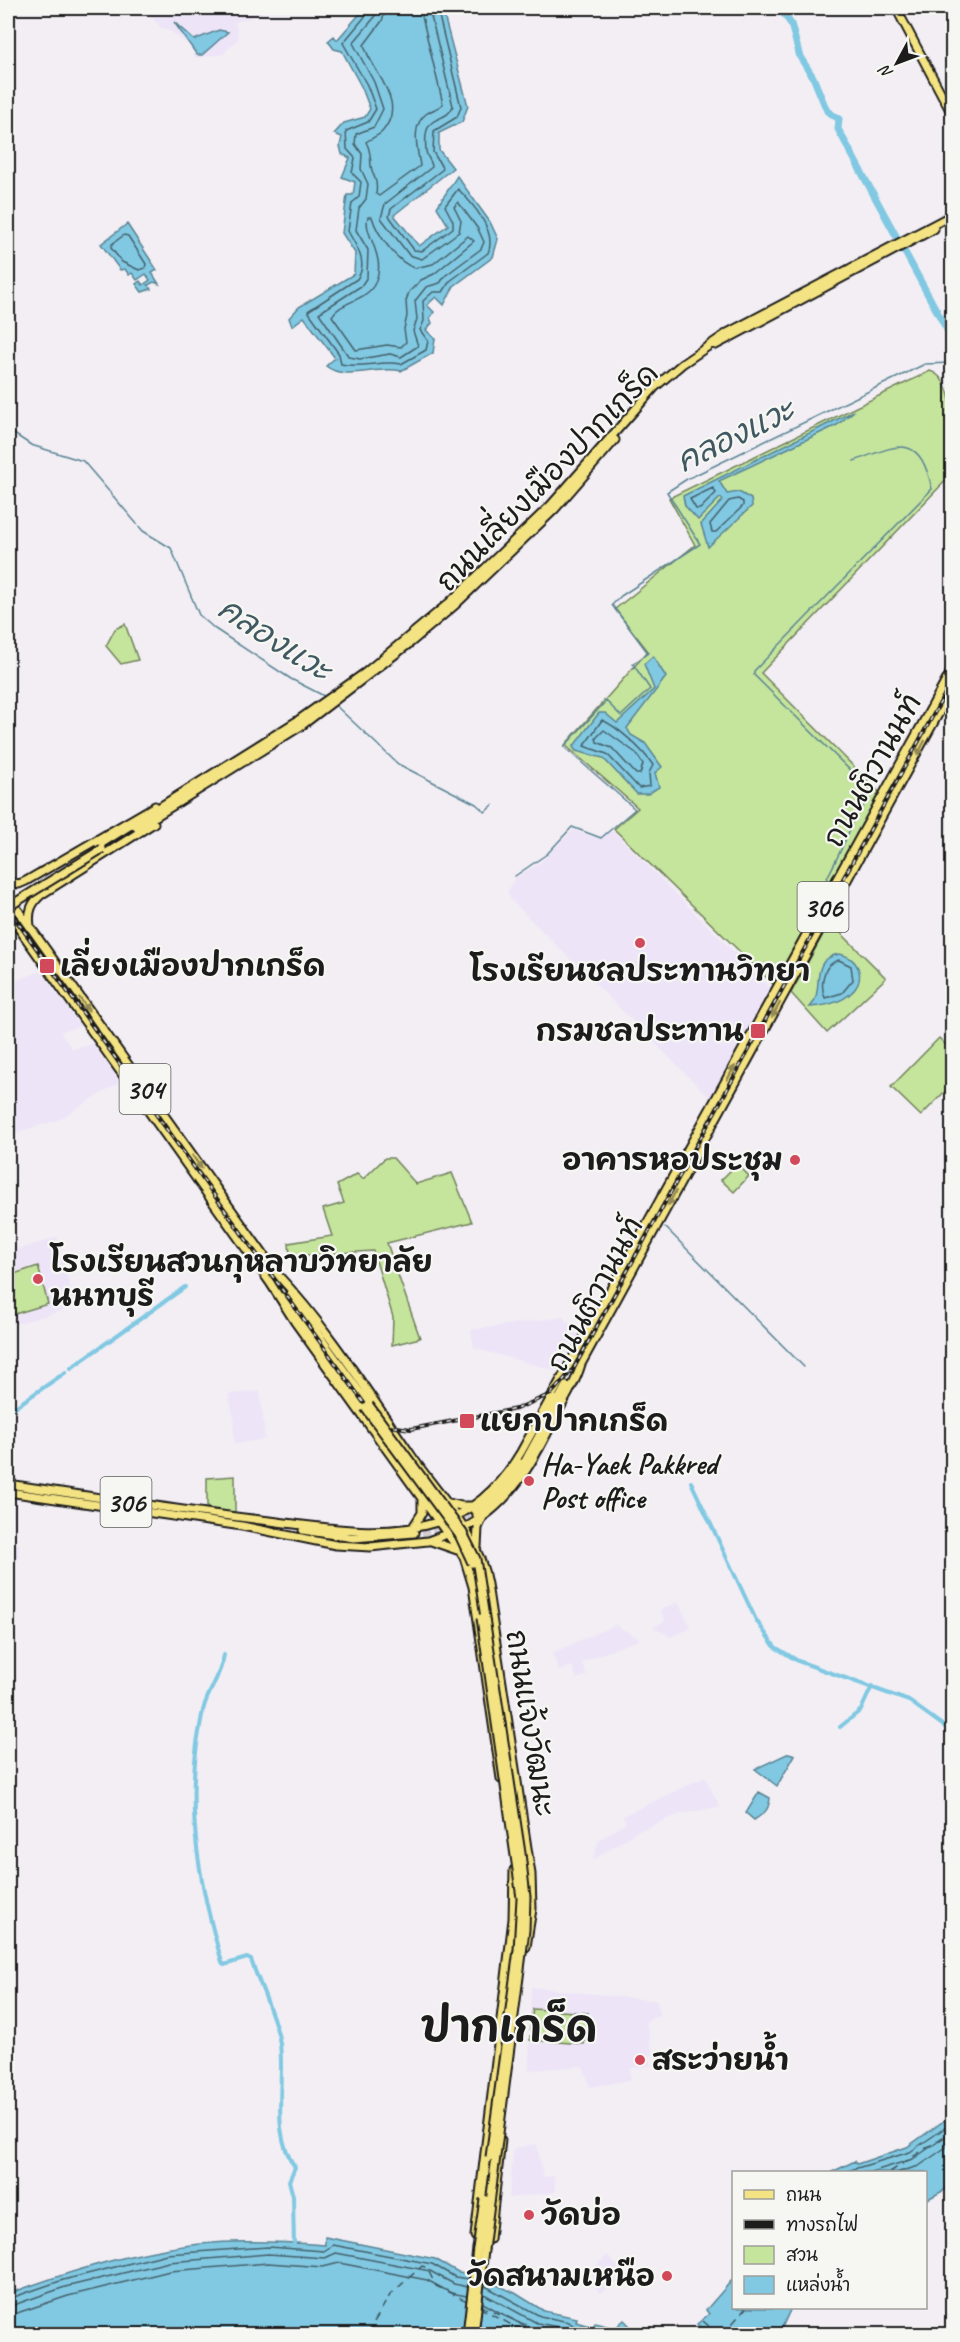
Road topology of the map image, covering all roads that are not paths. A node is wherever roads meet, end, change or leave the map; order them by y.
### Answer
1 (896, 8) edge
2 (952, 114) edge
3 (952, 215) edge
4 (952, 220) edge
5 (905, 243) junction
6 (952, 670) edge
7 (942, 689) junction
8 (951, 693) edge
9 (328, 703) junction
10 (177, 795) junction
11 (189, 798) junction
12 (101, 847) junction
13 (45, 870) junction
14 (8, 882) edge
15 (54, 886) junction
16 (8, 896) edge
17 (9, 904) edge
18 (8, 913) edge
19 (8, 924) edge
20 (30, 928) junction
21 (20, 930) junction
22 (703, 1124) junction
23 (711, 1129) junction
24 (676, 1172) junction
25 (684, 1178) junction
26 (277, 1274) junction
27 (269, 1281) junction
28 (367, 1407) junction
29 (411, 1455) junction
30 (399, 1466) junction
31 (8, 1484) edge
32 (8, 1492) edge
33 (422, 1498) junction
34 (445, 1502) junction
35 (477, 1511) junction
36 (456, 1516) junction
37 (440, 1522) junction
38 (243, 1523) junction
39 (464, 1528) junction
40 (413, 1533) junction
41 (448, 1534) junction
42 (428, 1541) junction
43 (477, 1548) junction
44 (460, 1551) junction
45 (489, 1599) junction
46 (474, 1601) junction
47 (501, 1677) junction
48 (515, 1874) junction
49 (525, 1930) junction
50 (492, 2091) junction
51 (506, 2094) junction
52 (490, 2157) junction
53 (480, 2198) junction
54 (494, 2200) junction
55 (467, 2334) edge
56 (474, 2334) edge

1 - 2 main road
3 - 5 main road, ถนนเลี่ยงเมืองปากเกร็ด
4 - 5 main road, ถนนเลี่ยงเมืองปากเกร็ด
5 - 9 main road, ถนนเลี่ยงเมืองปากเกร็ด
6 - 7 main road, ถนนติวานนท์ / 306
7 - 8 main road
22 -> 7 main road, ถนนติวานนท์ / 306
8 -> 23 main road, ถนนติวานนท์ / 306
9 - 10 main road, ถนนเลี่ยงเมืองปากเกร็ด
9 - 11 main road, ถนนเลี่ยงเมืองปากเกร็ด
10 - 12 main road, ถนนเลี่ยงเมืองปากเกร็ด
10 - 13 main road
11 - 12 main road, ถนนเลี่ยงเมืองปากเกร็ด
11 - 15 main road
12 - 17 main road, ถนนเลี่ยงเมืองปากเกร็ด, bridge
13 - 14 main road
13 - 15 main road
15 - 20 main road
16 - 17 main road, ถนนแจ้งวัฒนะ / 304
17 - 20 main road, ถนนแจ้งวัฒนะ / 304
18 - 21 main road, ถนนแจ้งวัฒนะ / 304
19 - 21 main road
20 -> 26 main road, ถนนแจ้งวัฒนะ / 304
21 - 27 main road, ถนนแจ้งวัฒนะ / 304
22 - 23 main road
22 - 24 main road, ถนนติวานนท์ / 306
23 - 25 main road, ถนนติวานนท์ / 306
24 - 25 main road
24 - 35 main road, ถนนติวานนท์ / 306
25 -> 35 main road, ถนนติวานนท์ / 306
26 - 28 main road, ถนนแจ้งวัฒนะ
26 - 29 main road, ถนนแจ้งวัฒนะ / 304
27 - 28 main road, ถนนแจ้งวัฒนะ
27 - 30 main road, ถนนแจ้งวัฒนะ / 304
28 - 49 main road, ถนนแจ้งวัฒนะ, bridge
28 - 52 main road, ถนนแจ้งวัฒนะ, bridge
29 - 30 main road
29 - 34 main road, ถนนแจ้งวัฒนะ / 304
30 - 33 main road, ถนนแจ้งวัฒนะ / 304
31 - 38 main road, ถนนติวานนท์ / 306
32 - 38 main road, ถนนติวานนท์ / 306
33 - 37 main road, ถนนแจ้งวัฒนะ / 304
33 - 40 main road
34 - 35 main road
34 - 36 main road, ถนนแจ้งวัฒนะ / 304
35 - 36 main road, ถนนติวานนท์ / 306
35 - 39 main road, ถนนติวานนท์ / 306
35 - 43 main road
36 - 37 main road, ถนนติวานนท์ / 306
36 - 39 main road, ถนนแจ้งวัฒนะ / 304
37 - 40 main road, ถนนติวานนท์ / 306
37 - 41 main road, ถนนแจ้งวัฒนะ / 304
38 - 40 main road, ถนนติวานนท์ / 306
38 - 40 main road, 306
38 - 42 main road, ถนนติวานนท์ / 306
39 - 41 main road, ถนนติวานนท์ / 306
39 - 43 main road, ถนนแจ้งวัฒนะ
41 - 42 main road, ถนนติวานนท์ / 306
41 - 44 main road, ถนนแจ้งวัฒนะ
42 - 44 main road
43 - 45 main road, ถนนแจ้งวัฒนะ
44 - 46 main road, ถนนแจ้งวัฒนะ
45 - 46 main road
45 - 47 main road, ถนนแจ้งวัฒนะ
46 - 48 main road, ถนนแจ้งวัฒนะ
47 - 49 main road, bridge
47 - 51 main road, ถนนแจ้งวัฒนะ
48 - 50 main road, ถนนแจ้งวัฒนะ
48 - 52 main road, bridge
49 - 56 main road, ถนนแจ้งวัฒนะ, bridge
50 - 51 main road
50 - 53 main road, ถนนแจ้งวัฒนะ
51 - 54 main road, ถนนแจ้งวัฒนะ
52 - 55 main road, ถนนแจ้งวัฒนะ, bridge
53 - 54 main road
53 - 54 main road, ถนนแจ้งวัฒนะ

